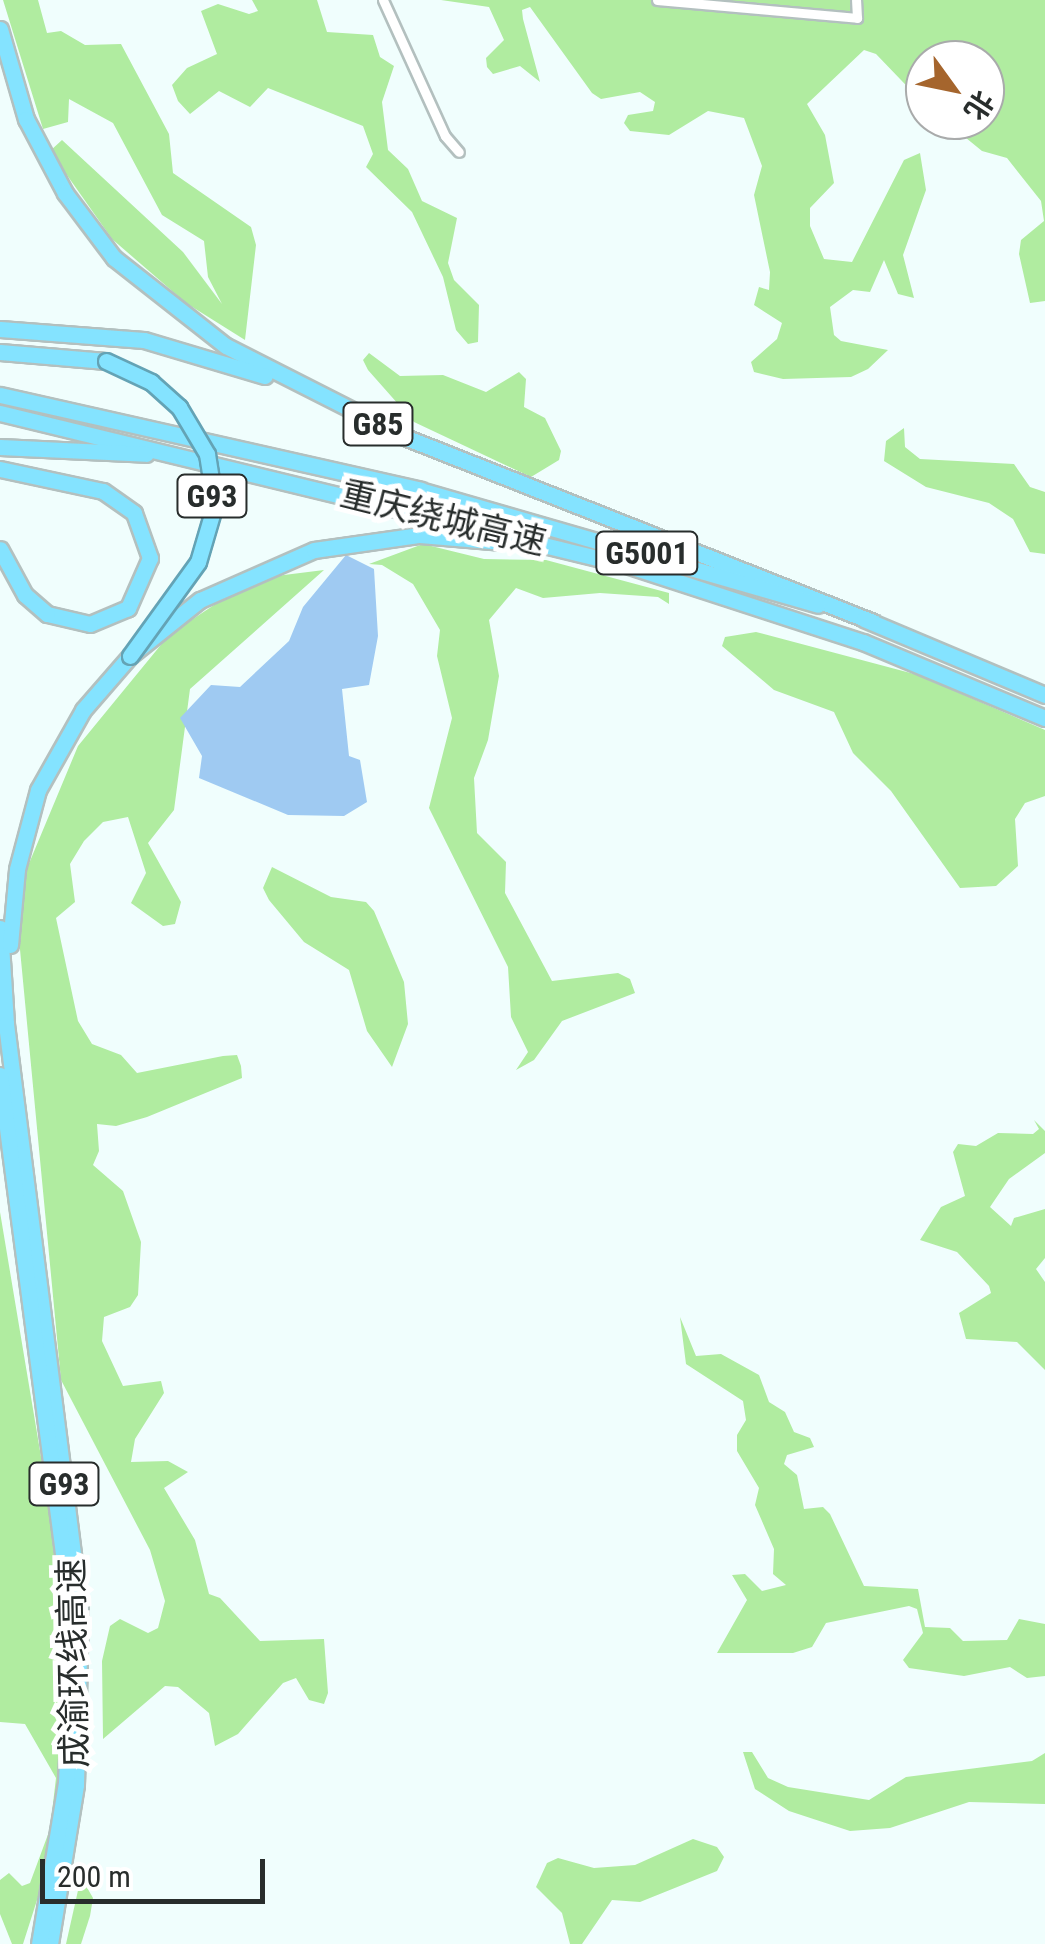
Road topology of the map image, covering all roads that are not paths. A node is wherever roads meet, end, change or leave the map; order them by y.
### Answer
1 (383, 0) edge
2 (658, 0) edge
3 (856, 0) edge
4 (0, 28) edge
5 (459, 152) dead end
6 (0, 329) edge
7 (0, 352) edge
8 (302, 389) junction
9 (0, 395) edge
10 (0, 413) edge
11 (0, 447) edge
12 (176, 455) junction
13 (0, 470) edge
14 (0, 548) edge
15 (570, 550) junction
16 (873, 622) junction
17 (130, 656) junction
18 (1045, 695) edge
19 (1045, 718) edge
20 (0, 928) edge
21 (6, 1024) junction
22 (0, 1075) edge
23 (38, 1944) edge
24 (50, 1944) edge

1 - 5 street
2 - 3 street
4 - 8 highway, G85
6 - 8 highway
7 - 17 highway, G93, bridge
8 - 16 highway, G85
9 - 16 highway, 重庆绕城高速 / G5001
10 - 12 highway, 重庆绕城高速
11 - 12 highway, G85
12 - 15 highway, 重庆绕城高速 / G85
13 - 14 highway
15 - 17 highway
15 - 19 highway, 重庆绕城高速 / G85
16 - 18 highway, 重庆绕城高速 / G85
17 - 21 highway, G93
20 - 21 highway
21 - 24 highway, 成渝环线高速 / G93
22 - 23 highway, 成渝环线高速 / G93

